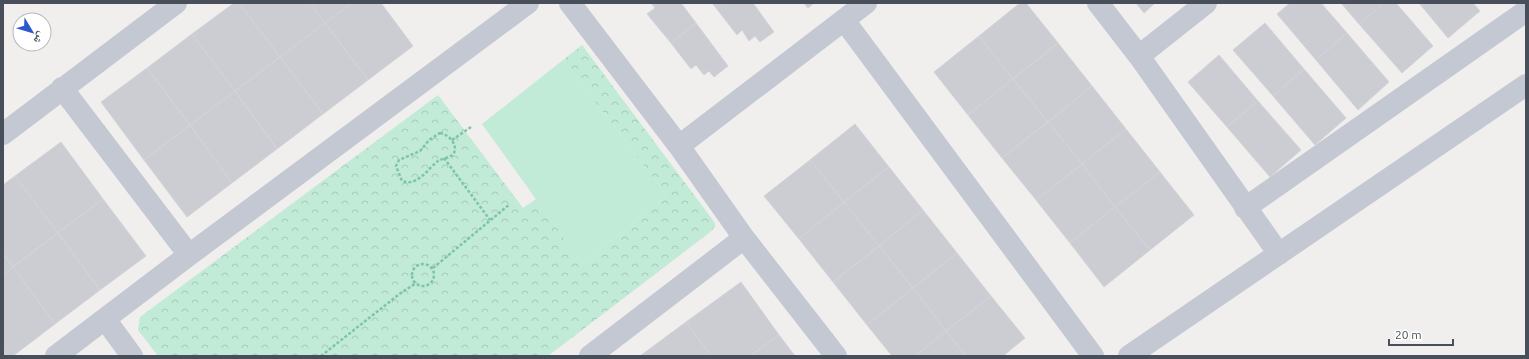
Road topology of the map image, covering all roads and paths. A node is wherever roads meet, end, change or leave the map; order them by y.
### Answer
1 (176, 3) edge
2 (528, 3) edge
3 (570, 3) edge
4 (866, 3) edge
5 (1098, 3) edge
6 (1206, 3) edge
7 (1526, 11) edge
8 (844, 20) junction
9 (1139, 56) junction
10 (1526, 85) edge
11 (62, 88) junction
12 (471, 127) dead end
13 (3, 134) edge
14 (452, 140) junction
15 (679, 146) junction
16 (444, 158) junction
17 (510, 204) dead end
18 (1245, 208) junction
19 (490, 220) junction
20 (744, 238) junction
21 (1279, 254) junction
22 (189, 255) junction
23 (433, 268) junction
24 (415, 284) junction
25 (105, 320) junction
26 (56, 356) edge
27 (132, 356) edge
28 (321, 356) edge
29 (590, 356) edge
30 (836, 356) edge
31 (1093, 356) edge
32 (1129, 356) edge

1 - 11 street
2 - 22 street
3 - 15 street
4 - 8 street
5 - 9 street
6 - 9 street
7 - 18 street
8 - 15 street
8 - 31 street
9 - 18 street
10 - 21 street
11 - 13 street
11 - 22 street
12 - 14 path
14 - 16 path
14 - 16 path
15 - 20 street
16 - 19 path
17 - 19 path
18 - 21 street
19 - 23 path
20 - 29 street
20 - 30 street
21 - 32 street
22 - 25 street
23 - 24 path
23 - 24 path
24 - 28 path
25 - 26 street
25 - 27 street

